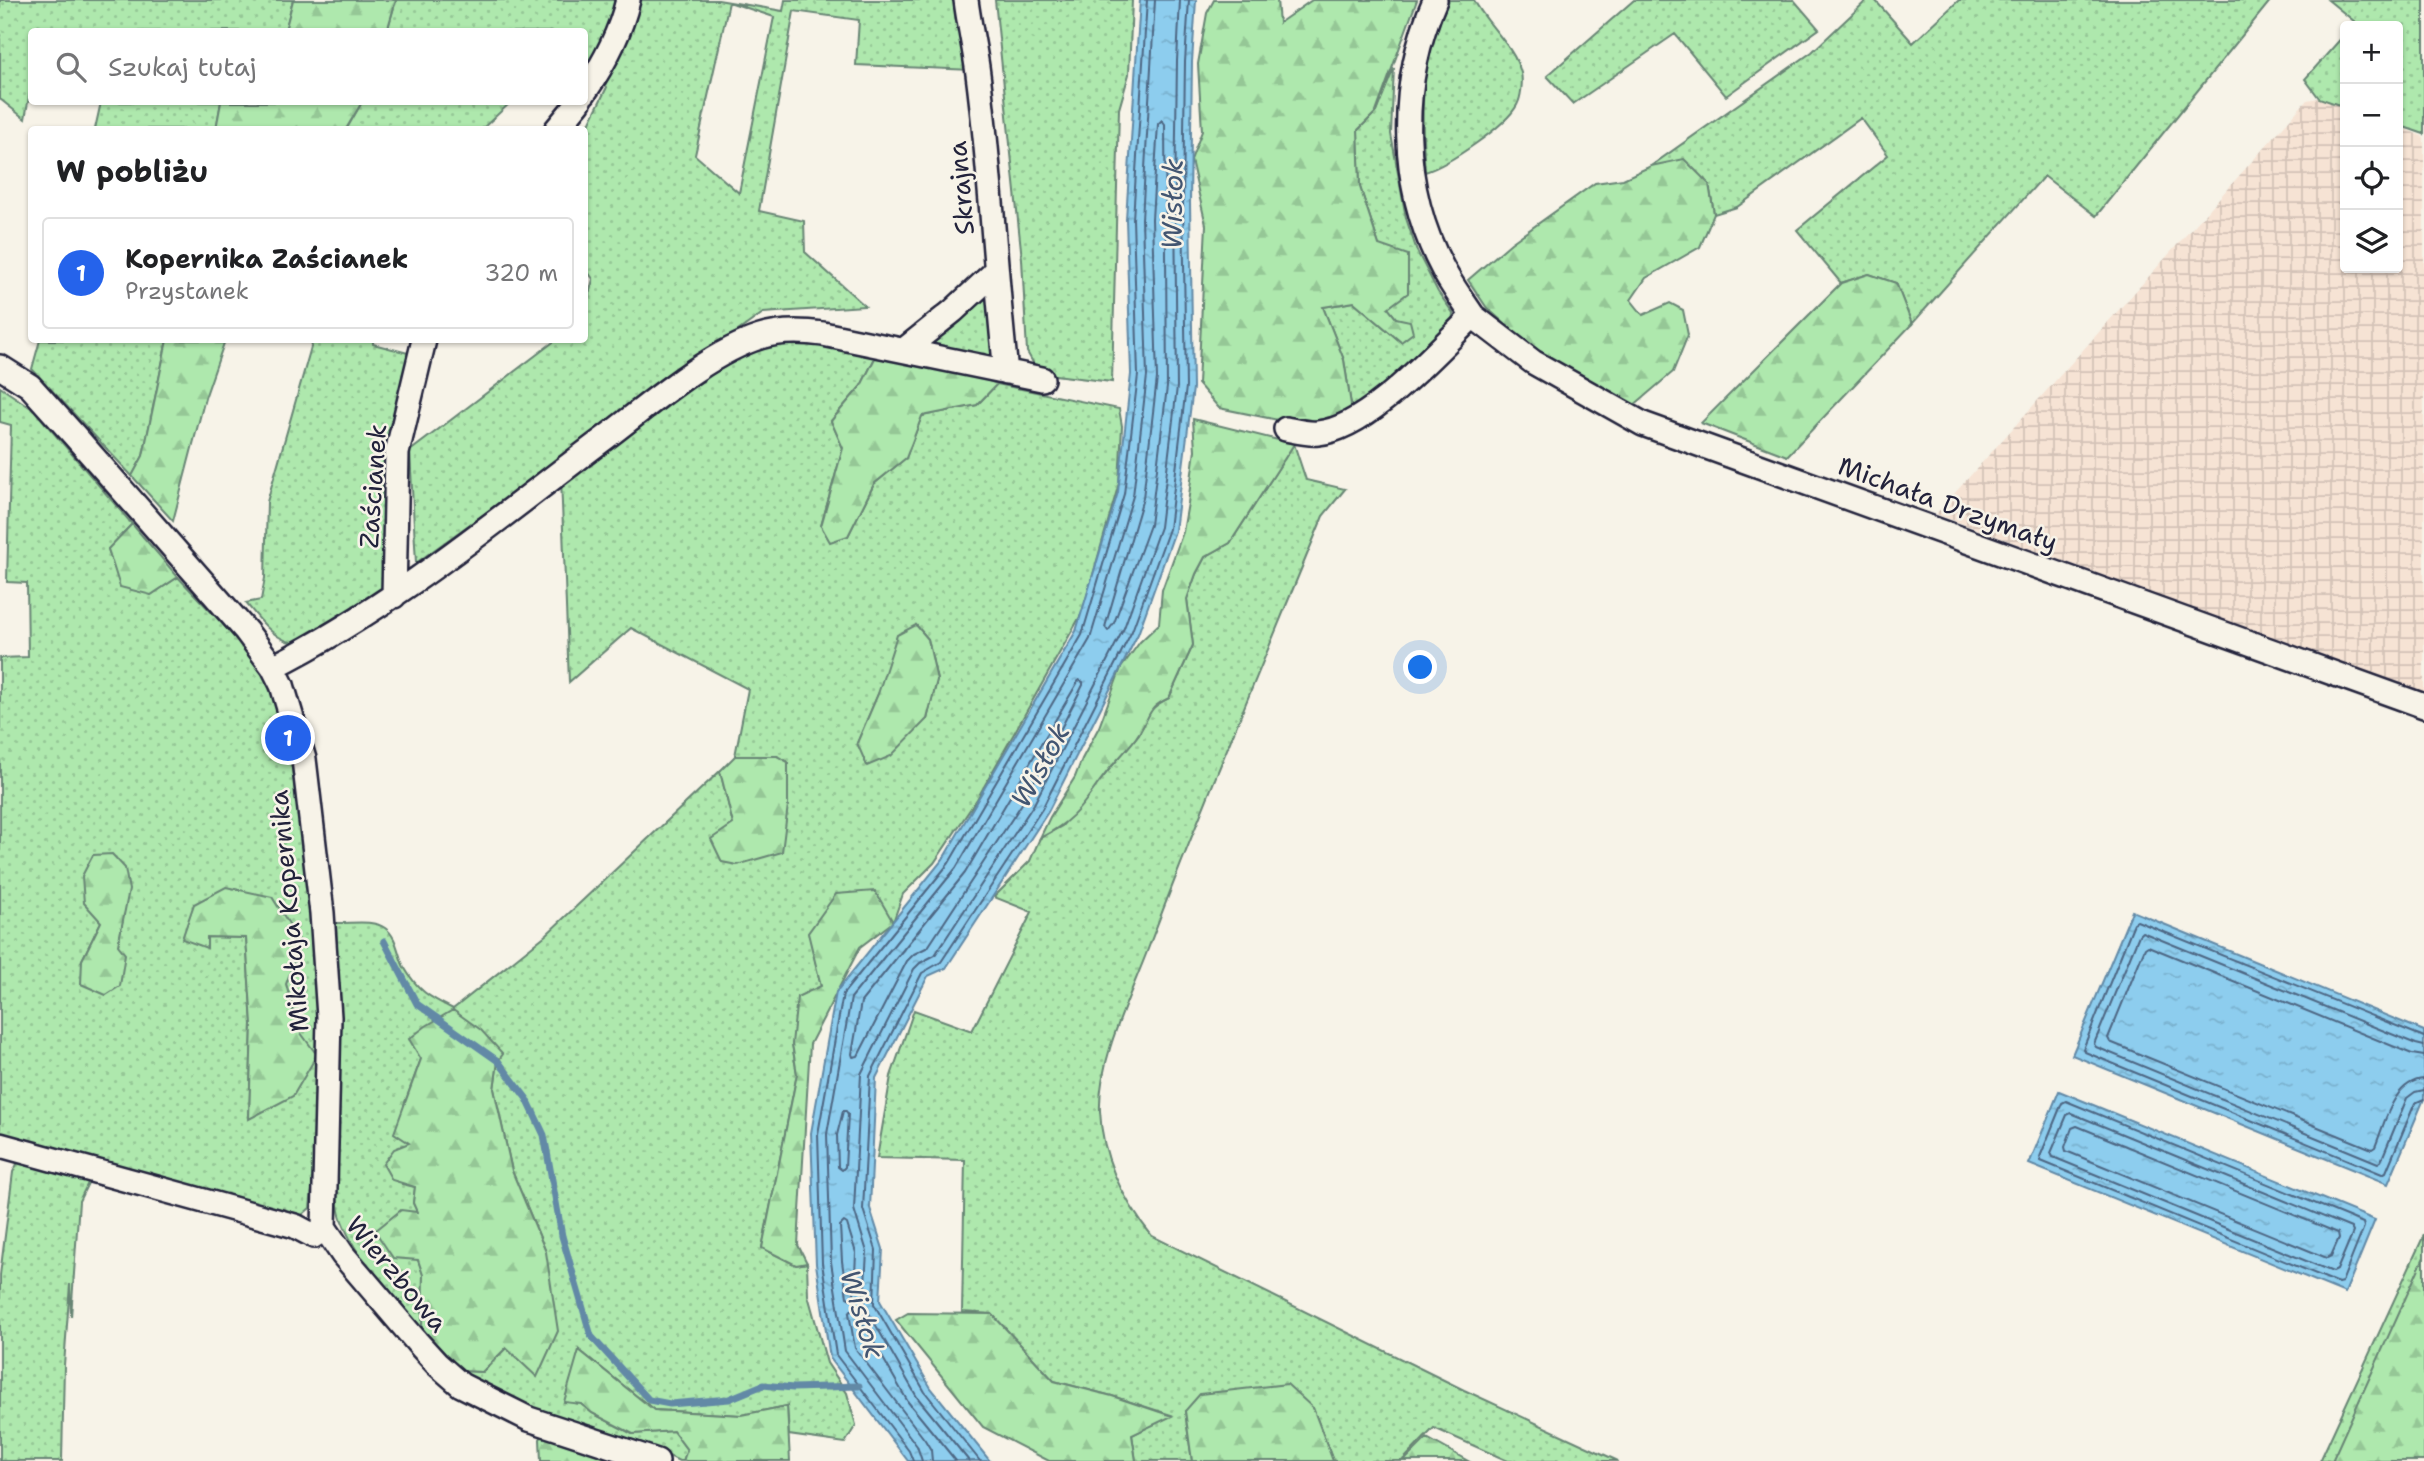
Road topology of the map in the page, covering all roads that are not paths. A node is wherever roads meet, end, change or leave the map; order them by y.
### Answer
1 (628, 0) edge
2 (966, 0) edge
3 (1435, 0) edge
4 (588, 87) edge
5 (577, 105) edge
6 (559, 126) edge
7 (995, 272) junction
8 (1473, 316) junction
9 (423, 343) edge
10 (904, 350) junction
11 (0, 367) edge
12 (1006, 372) junction
13 (1042, 379) dead end
14 (1286, 429) dead end
15 (394, 596) junction
16 (273, 667) junction
17 (2424, 706) edge
18 (0, 1145) edge
19 (324, 1227) junction
20 (657, 1461) edge

1 - 4 street
2 - 7 street, Skrajna
3 - 8 street, Michała Drzymały
5 - 6 street
7 - 10 street
7 - 12 street, Skrajna
8 - 14 street
8 - 17 street, Michała Drzymały
9 - 15 street, Zaścianek
10 - 12 street
10 - 15 street
11 - 16 street, Mikołaja Kopernika
12 - 13 street
15 - 16 street
16 - 19 street, Mikołaja Kopernika
18 - 19 street, Wierzbowa
19 - 20 street, Wierzbowa

